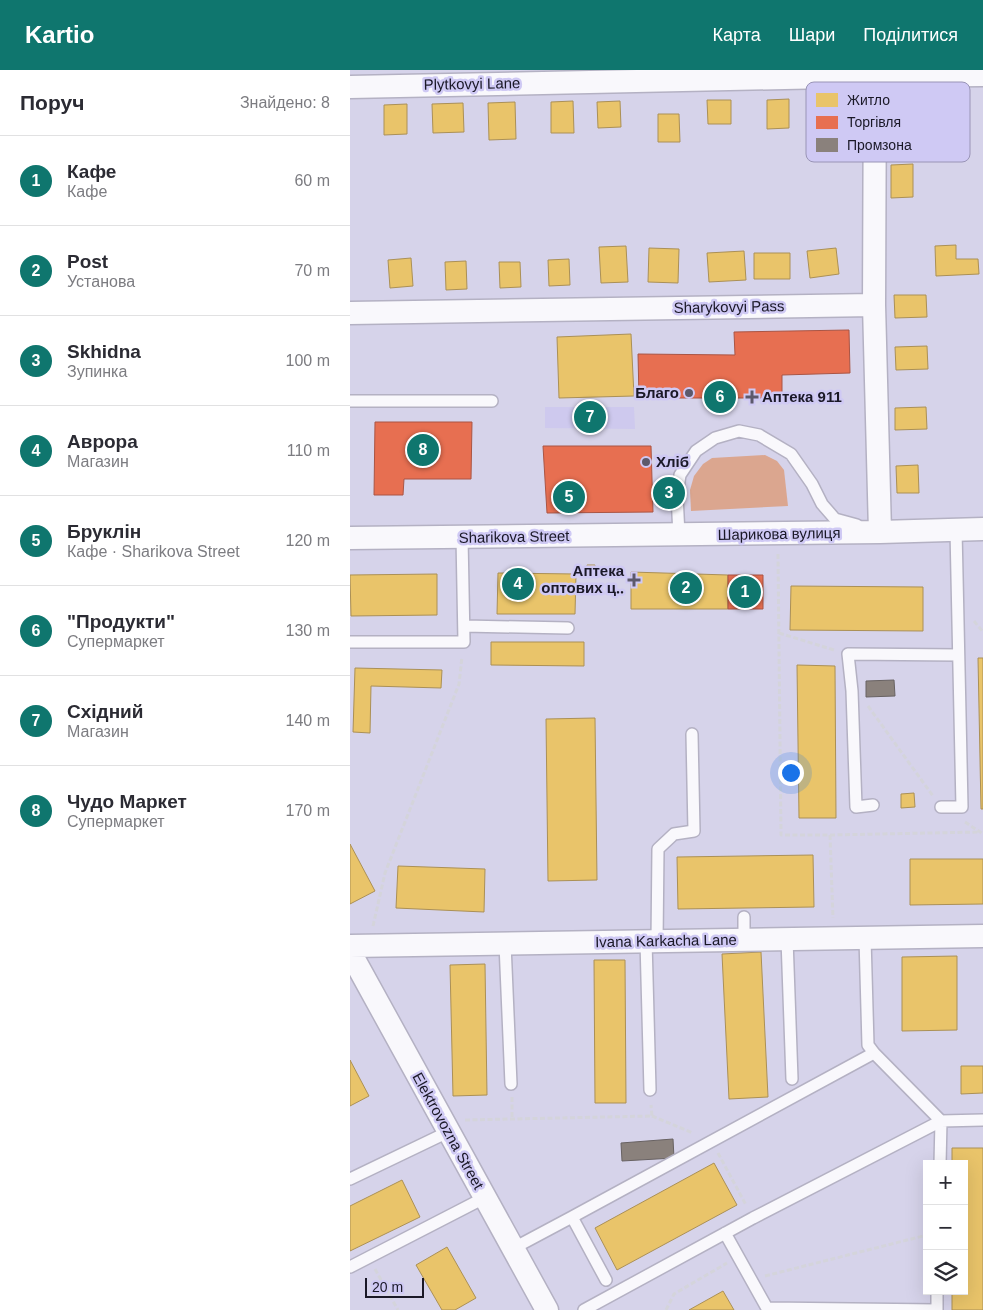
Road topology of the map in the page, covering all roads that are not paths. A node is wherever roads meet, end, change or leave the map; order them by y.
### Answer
1 (875, 73) edge
2 (983, 75) edge
3 (350, 87) edge
4 (875, 162) edge
5 (874, 305) junction
6 (350, 313) edge
7 (350, 401) edge
8 (492, 401) dead end
9 (983, 529) edge
10 (956, 530) junction
11 (880, 532) junction
12 (678, 535) junction
13 (462, 537) junction
14 (350, 538) edge
15 (464, 626) junction
16 (568, 628) dead end
17 (350, 642) edge
18 (958, 654) junction
19 (692, 734) dead end
20 (873, 805) dead end
21 (941, 807) road end
22 (744, 917) dead end
23 (983, 936) edge
24 (865, 938) junction
25 (787, 939) junction
26 (744, 940) junction
27 (651, 941) junction
28 (505, 944) junction
29 (356, 948) edge
30 (874, 1053) junction
31 (792, 1079) dead end
32 (512, 1084) road end
33 (650, 1090) road end
34 (983, 1120) edge
35 (941, 1121) junction
36 (445, 1126) junction
37 (940, 1160) edge
38 (352, 1174) edge
39 (484, 1198) junction
40 (572, 1217) junction
41 (725, 1233) junction
42 (512, 1249) junction
43 (350, 1267) edge
44 (606, 1280) dead end
45 (937, 1295) edge
46 (768, 1309) edge
47 (547, 1310) edge
48 (584, 1310) edge

1 - 2 street, Plytkovyi Lane
1 - 3 street, Plytkovyi Lane
4 - 5 street
5 - 6 street, Sharykovyi Pass
5 - 11 street
7 - 8 lane
9 - 10 street
10 - 11 street
10 - 18 lane
11 - 12 street, Шарикова вулиця
11 - 12 lane
12 - 13 street, Sharikova Street
13 - 14 street, Sharikova Street
13 - 15 lane
15 - 16 lane
15 - 17 lane
18 - 20 lane
18 - 21 lane
19 - 27 lane
22 - 26 lane
23 - 24 street, Ivana Karkacha Lane
24 - 25 street, Ivana Karkacha Lane
24 - 30 lane
25 - 26 street, Ivana Karkacha Lane
25 - 31 lane
26 - 27 street, Ivana Karkacha Lane
27 - 28 street, Ivana Karkacha Lane
27 - 33 lane
28 - 29 street, Ivana Karkacha Lane
28 - 32 lane
29 - 36 street, Elektrovozna Street
30 - 35 lane
30 - 40 lane
34 - 35 lane
35 - 37 lane
35 - 41 lane
36 - 38 lane
36 - 39 street, Elektrovozna Street
39 - 42 street, Elektrovozna Street
39 - 43 lane
40 - 42 lane
40 - 44 lane
41 - 46 lane
41 - 48 lane
42 - 47 street, Elektrovozna Street
45 - 46 lane

